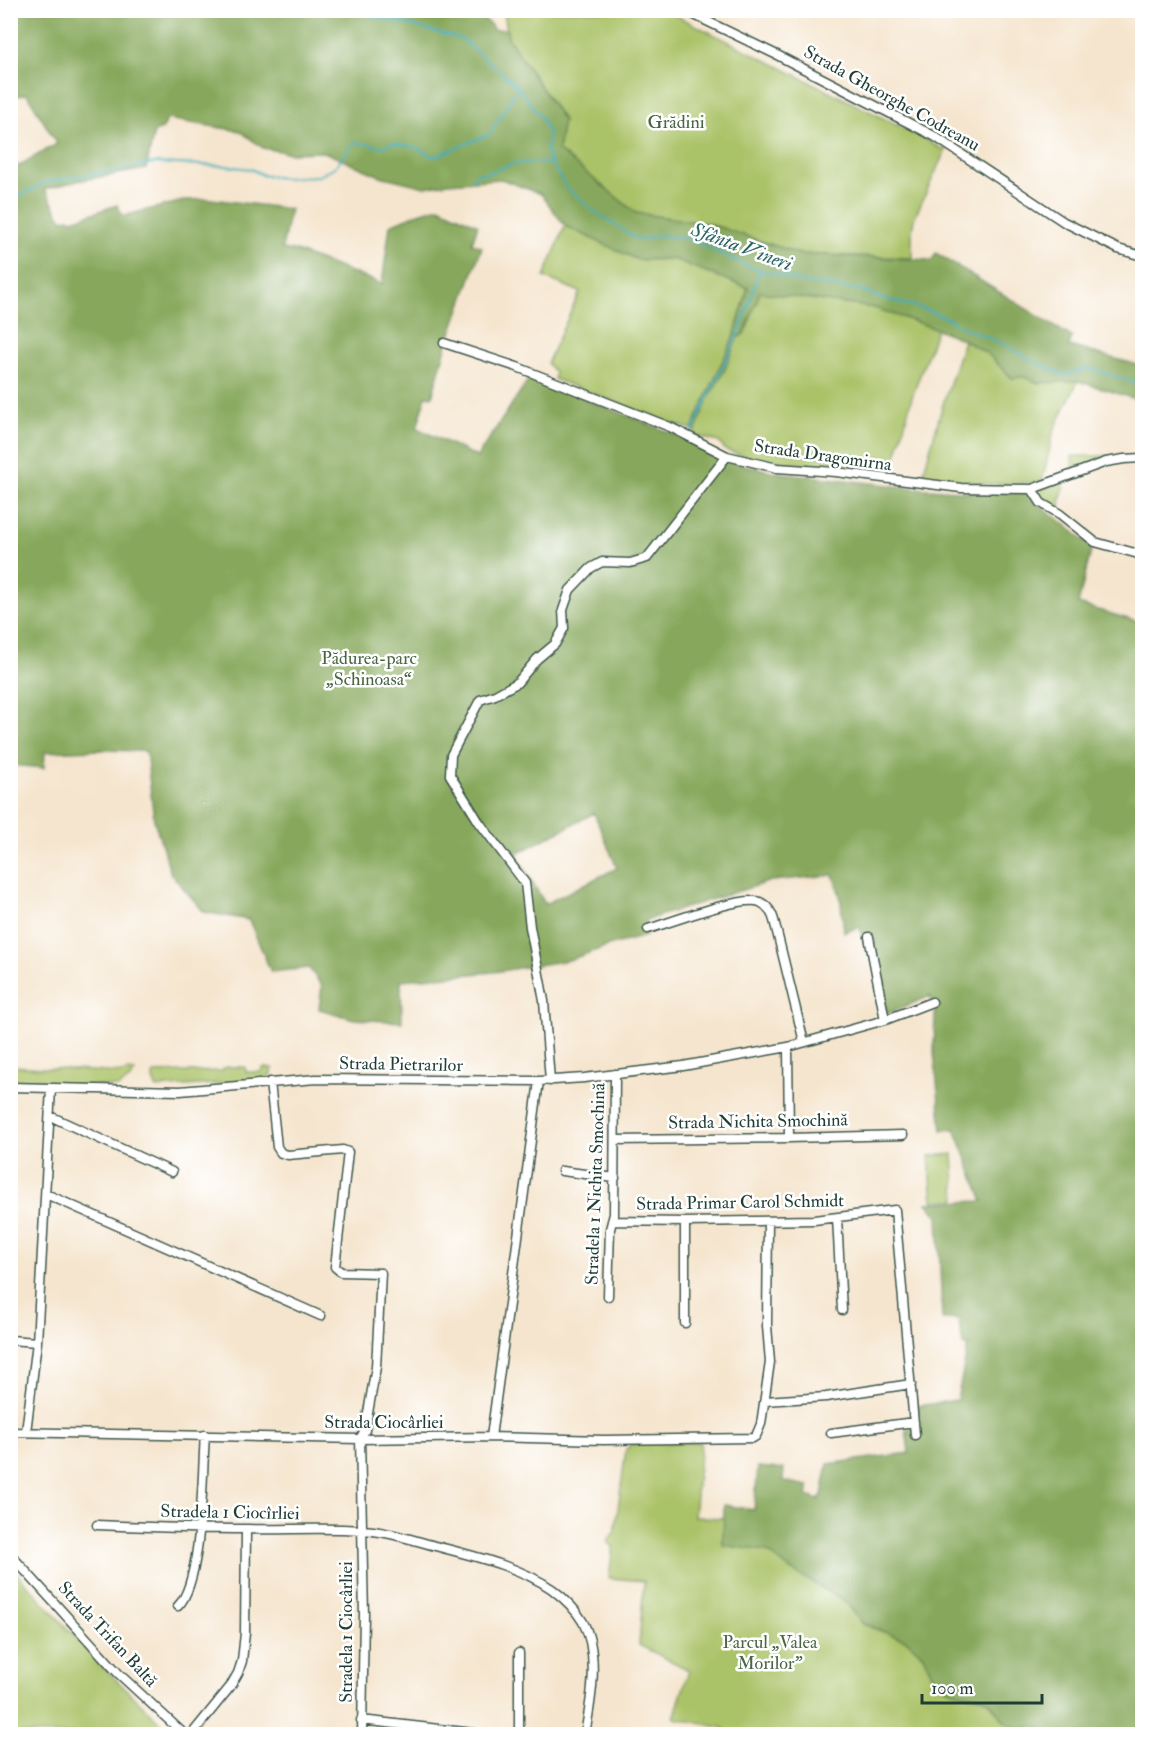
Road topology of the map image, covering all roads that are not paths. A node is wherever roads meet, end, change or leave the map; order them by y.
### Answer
1 (684, 10) edge
2 (1143, 256) edge
3 (444, 343) dead end
4 (727, 456) junction
5 (1143, 458) edge
6 (1032, 489) junction
7 (1143, 555) edge
8 (648, 929) dead end
9 (869, 937) dead end
10 (932, 1002) dead end
11 (885, 1020) junction
12 (804, 1042) junction
13 (788, 1047) junction
14 (615, 1074) junction
15 (539, 1081) junction
16 (550, 1081) junction
17 (270, 1082) junction
18 (10, 1087) edge
19 (51, 1088) junction
20 (50, 1116) junction
21 (903, 1135) dead end
22 (789, 1138) junction
23 (615, 1140) junction
24 (562, 1171) dead end
25 (172, 1172) dead end
26 (615, 1178) junction
27 (46, 1194) junction
28 (837, 1218) junction
29 (612, 1221) junction
30 (768, 1221) junction
31 (685, 1222) junction
32 (608, 1296) dead end
33 (842, 1310) dead end
34 (321, 1316) dead end
35 (686, 1323) dead end
36 (10, 1340) edge
37 (37, 1342) junction
38 (911, 1384) junction
39 (765, 1401) junction
40 (914, 1422) junction
41 (10, 1432) edge
42 (26, 1432) junction
43 (831, 1433) dead end
44 (915, 1435) dead end
45 (205, 1436) junction
46 (491, 1437) junction
47 (360, 1439) junction
48 (97, 1526) dead end
49 (199, 1528) junction
50 (246, 1529) junction
51 (362, 1530) junction
52 (10, 1554) edge
53 (178, 1606) dead end
54 (519, 1653) dead end
55 (361, 1720) junction
56 (459, 1733) edge
57 (184, 1734) edge
58 (192, 1734) edge
59 (362, 1734) edge
60 (482, 1734) edge
61 (519, 1734) edge
62 (585, 1734) edge

1 - 2 street, Strada Gheorghe Codreanu
3 - 4 street, Strada Dragomirna
4 - 6 street, Strada Dragomirna
4 - 16 street
5 - 6 street, Strada Dragomirna
6 - 7 street
8 - 12 street
9 - 11 street
10 - 11 street, Strada Pietrarilor
11 - 12 street, Strada Pietrarilor
12 - 13 street, Strada Pietrarilor
13 - 14 street, Strada Pietrarilor
13 - 22 street
14 - 16 street, Strada Pietrarilor
14 - 23 street, Stradela 1 Nichita Smochină
15 - 16 street, Strada Pietrarilor
15 - 17 street, Strada Pietrarilor
15 - 46 street
17 - 19 street, Strada Pietrarilor
17 - 47 street, Stradela 1 Ciocârliei
18 - 19 street, Strada Pietrarilor
19 - 20 street
20 - 25 street
20 - 27 street
21 - 22 street, Strada Nichita Smochină
22 - 23 street, Strada Nichita Smochină
23 - 26 street, Stradela 1 Nichita Smochină
24 - 26 street, Strada Primar Carol Schmidt
26 - 29 street, Stradela 1 Nichita Smochină
27 - 34 street
27 - 37 street
28 - 30 street, Strada Primar Carol Schmidt
28 - 33 street
28 - 38 street, Strada Primar Carol Schmidt
29 - 31 street, Strada Primar Carol Schmidt
29 - 32 street, Stradela 1 Nichita Smochină
30 - 31 street, Strada Primar Carol Schmidt
30 - 39 street
31 - 35 street
36 - 37 street
37 - 42 street
38 - 39 street
38 - 40 street, Strada Primar Carol Schmidt
39 - 46 street, Strada Ciocârliei
40 - 43 street
40 - 44 street, Strada Primar Carol Schmidt
41 - 42 street, Strada Ciocârliei
42 - 45 street, Strada Ciocârliei
45 - 47 street, Strada Ciocârliei
45 - 49 street
46 - 47 street, Strada Ciocârliei
47 - 51 street, Stradela 1 Ciocârliei
48 - 49 street, Stradela 1 Ciocîrliei
49 - 50 street, Stradela 1 Ciocîrliei
49 - 53 street
50 - 51 street, Stradela 1 Ciocîrliei
50 - 58 street
51 - 55 street, Stradela 1 Ciocârliei
51 - 62 street
52 - 57 street, Strada Trifan Baltă
54 - 61 street
55 - 56 street
55 - 59 street, Stradela 1 Ciocârliei
56 - 60 street

